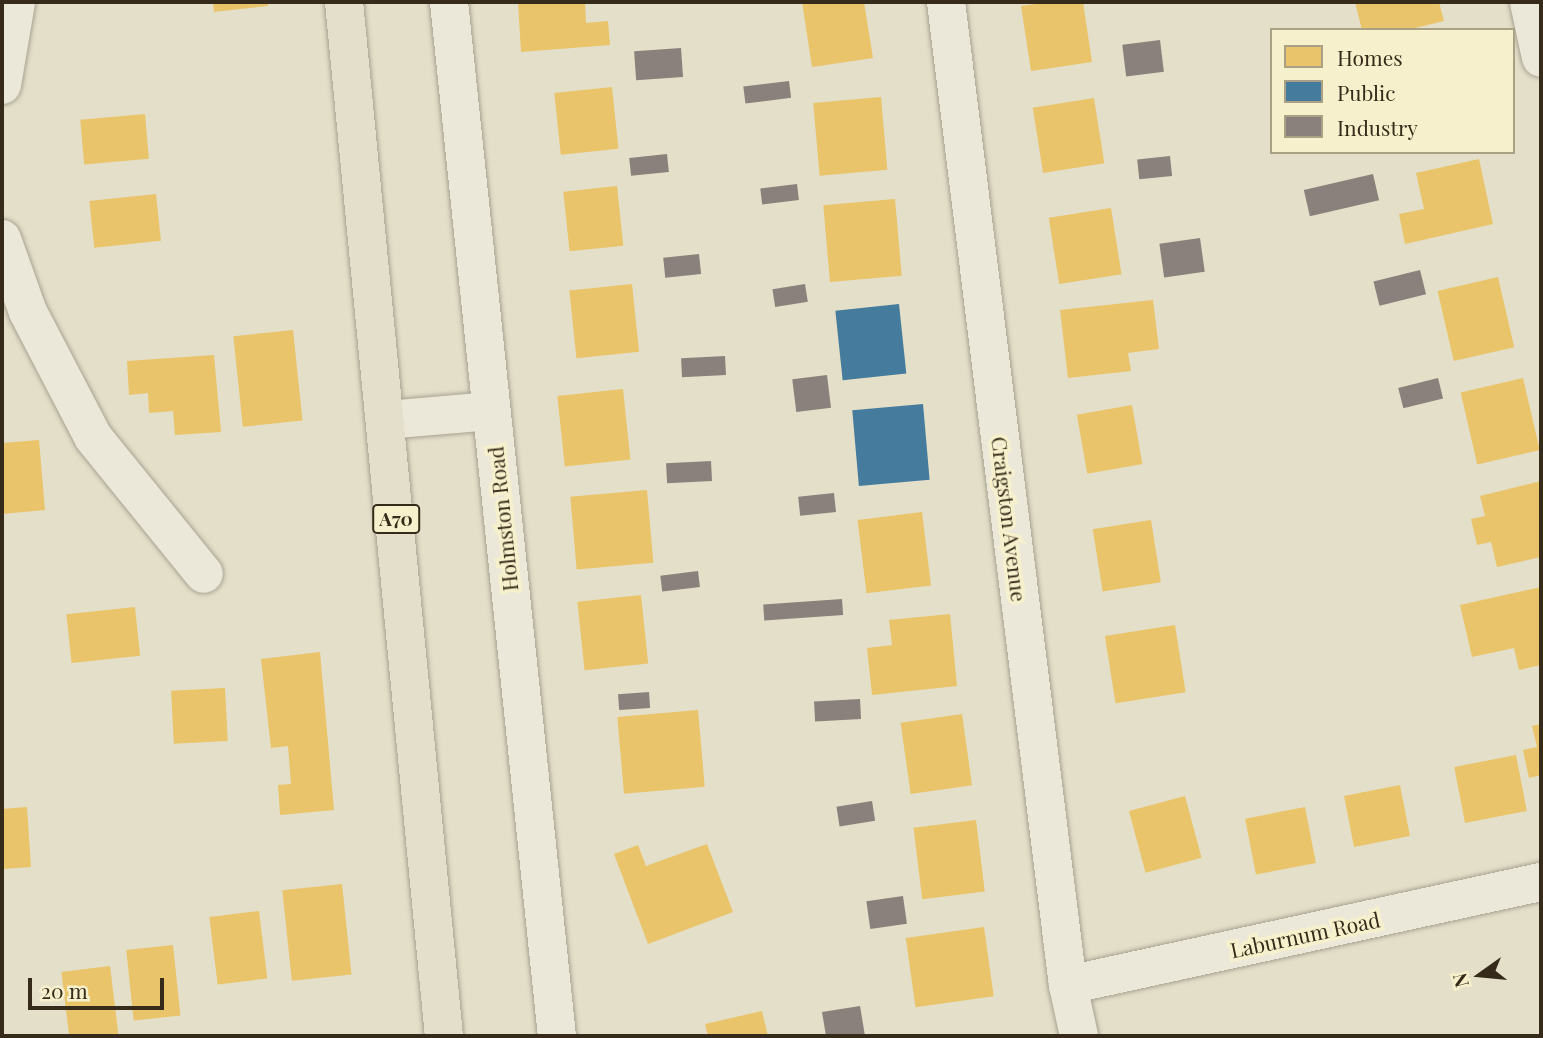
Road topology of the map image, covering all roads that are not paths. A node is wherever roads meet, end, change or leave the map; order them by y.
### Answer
1 (16, 2) edge
2 (344, 2) edge
3 (449, 2) edge
4 (946, 2) edge
5 (1529, 2) edge
6 (1541, 58) edge
7 (2, 85) edge
8 (2, 239) edge
9 (491, 411) junction
10 (386, 420) junction
11 (204, 574) dead end
12 (1541, 882) edge
13 (1068, 985) junction
14 (444, 1036) edge
15 (557, 1036) edge
16 (1079, 1036) edge

1 - 7 street
2 - 10 main road, A70
3 - 9 street, Holmston Road
4 - 13 street, Craigston Avenue
5 - 6 street
8 - 11 street
9 - 10 street
9 - 15 street, Holmston Road
10 - 14 main road, A70
12 - 13 street, Laburnum Road
13 - 16 street, Craigston Avenue

